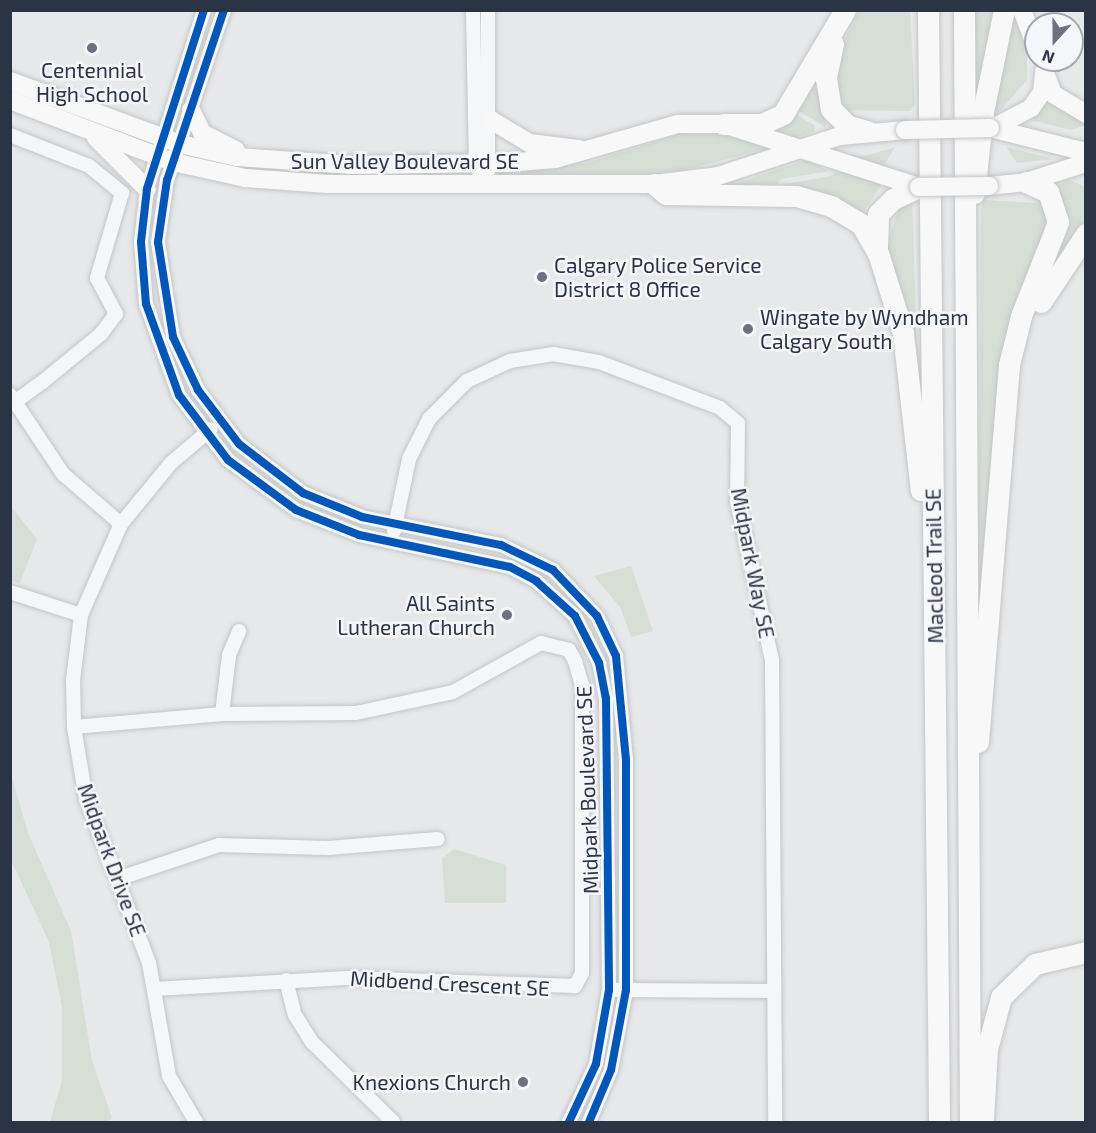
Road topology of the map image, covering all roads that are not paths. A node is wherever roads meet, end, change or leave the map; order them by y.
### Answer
1 (204, 10) edge
2 (224, 10) edge
3 (473, 10) edge
4 (488, 10) edge
5 (928, 10) edge
6 (964, 10) edge
7 (1004, 10) edge
8 (843, 13) edge
9 (1043, 72) edge
10 (1045, 72) edge
11 (10, 81) edge
12 (10, 100) edge
13 (191, 110) junction
14 (1086, 114) edge
15 (491, 120) junction
16 (723, 124) junction
17 (83, 127) junction
18 (990, 128) junction
19 (867, 131) junction
20 (10, 135) edge
21 (1086, 139) edge
22 (172, 141) junction
23 (590, 150) junction
24 (803, 150) junction
25 (1086, 152) edge
26 (257, 159) junction
27 (165, 160) junction
28 (483, 163) junction
29 (1086, 163) edge
30 (1026, 182) junction
31 (654, 184) junction
32 (484, 185) junction
33 (920, 187) junction
34 (147, 189) junction
35 (1086, 234) edge
36 (878, 253) junction
37 (963, 337) junction
38 (13, 398) edge
39 (219, 422) junction
40 (1005, 429) junction
41 (205, 434) junction
42 (121, 524) junction
43 (395, 524) junction
44 (392, 542) junction
45 (10, 592) edge
46 (81, 615) junction
47 (239, 631) dead end
48 (935, 631) junction
49 (222, 714) junction
50 (74, 727) junction
51 (967, 836) junction
52 (438, 839) dead end
53 (120, 878) junction
54 (1086, 952) edge
55 (286, 980) junction
56 (154, 989) junction
57 (609, 990) junction
58 (626, 990) junction
59 (774, 991) junction
60 (196, 1122) edge
61 (393, 1122) edge
62 (569, 1122) edge
63 (589, 1122) edge
64 (775, 1122) edge
65 (939, 1122) edge
66 (970, 1122) edge
67 (983, 1122) edge

1 - 22 street
2 - 13 street
3 - 28 street
4 - 15 street
5 - 48 highway, Macleod Trail SE
6 - 37 highway, Macleod Trail SE
7 - 37 highway
8 - 16 highway
8 - 19 highway
9 - 18 main road
10 - 14 main road
11 - 22 main road, Sun Valley Boulevard SE
12 - 17 main road, Sun Valley Boulevard SE
13 - 22 street
13 - 26 main road
15 - 23 main road
15 - 28 street
16 - 23 main road, Sun Valley Boulevard SE
16 - 24 main road, Sun Valley Boulevard SE
17 - 27 main road, Sun Valley Boulevard SE
17 - 34 main road
18 - 19 main road, Sun Valley Boulevard SE, bridge
18 - 21 main road
18 - 25 main road
19 - 24 main road, Sun Valley Boulevard SE
20 - 38 street
22 - 26 main road, Sun Valley Boulevard SE
22 - 27 street, Midpark Boulevard SE
23 - 28 main road, Sun Valley Boulevard SE
24 - 31 main road, Sun Valley Boulevard SE
24 - 33 main road, Sun Valley Boulevard SE
26 - 28 main road, Sun Valley Boulevard SE
27 - 32 main road, Sun Valley Boulevard SE
27 - 34 street, Midpark Boulevard SE
27 - 39 street, Midpark Boulevard SE
28 - 32 street
29 - 30 main road, Sun Valley Boulevard SE
30 - 33 main road, Sun Valley Boulevard SE, bridge
30 - 40 highway
31 - 32 main road, Sun Valley Boulevard SE
31 - 36 highway
33 - 36 highway
34 - 41 street, Midpark Boulevard SE
35 - 40 highway
36 - 48 highway
37 - 51 highway, Macleod Trail SE
38 - 42 street
39 - 41 street, Midpark Drive SE
39 - 43 street, Midpark Boulevard SE
40 - 51 highway
41 - 42 street, Midpark Drive SE
41 - 44 street, Midpark Boulevard SE
42 - 46 street, Midpark Drive SE
43 - 44 street, Midpark Way SE
43 - 58 street, Midpark Boulevard SE
43 - 59 street, Midpark Way SE
44 - 57 street, Midpark Boulevard SE
45 - 46 street
46 - 50 street, Midpark Drive SE
47 - 49 street
48 - 65 highway, Macleod Trail SE
49 - 50 street, Midbend Crescent SE
49 - 55 street, Midbend Crescent SE
50 - 53 street, Midpark Drive SE
51 - 66 highway, Macleod Trail SE
52 - 53 street
53 - 56 street, Midpark Drive SE
54 - 67 highway
55 - 56 street, Midbend Crescent SE
55 - 61 street
56 - 60 street, Midpark Drive SE
57 - 58 street
57 - 62 street, Midpark Boulevard SE
58 - 59 street
58 - 63 street, Midpark Boulevard SE
59 - 64 street, Midpark Way SE

